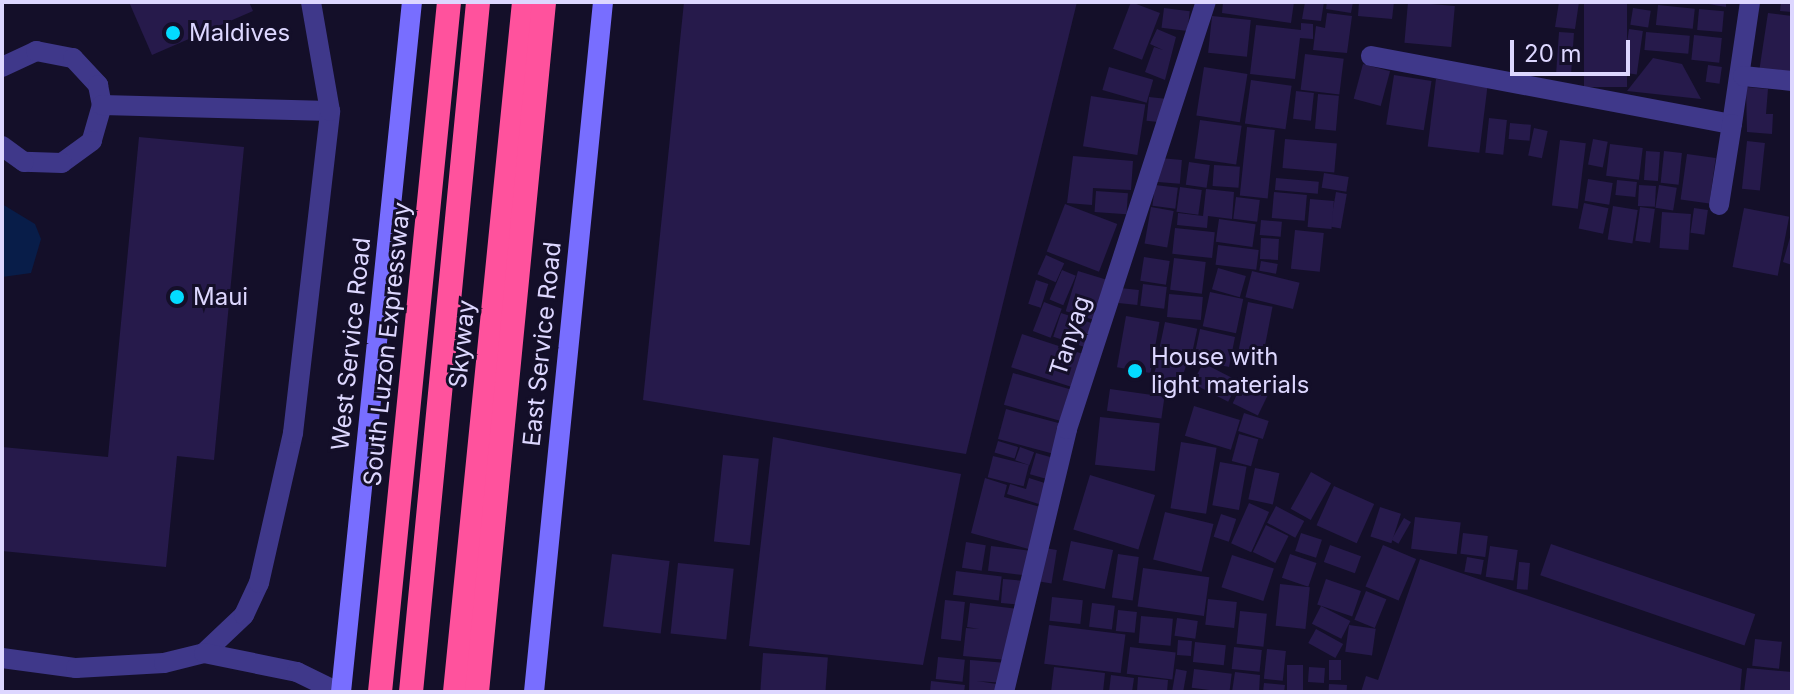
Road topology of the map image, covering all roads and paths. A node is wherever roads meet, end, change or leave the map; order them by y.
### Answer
1 (311, 2) edge
2 (412, 2) edge
3 (449, 2) edge
4 (478, 2) edge
5 (524, 2) edge
6 (544, 2) edge
7 (603, 2) edge
8 (1206, 2) edge
9 (1750, 2) edge
10 (1371, 56) dead end
11 (2, 67) edge
12 (1743, 76) junction
13 (1792, 81) edge
14 (102, 105) junction
15 (330, 111) junction
16 (1732, 124) junction
17 (2, 146) edge
18 (1719, 205) dead end
19 (204, 653) junction
20 (2, 658) edge
21 (340, 692) edge
22 (380, 692) edge
23 (411, 692) edge
24 (455, 692) edge
25 (477, 692) edge
26 (534, 692) edge
27 (1004, 692) edge

1 - 15 street
2 - 21 main road, West Service Road
3 - 22 highway, South Luzon Expressway
4 - 23 highway, Skyway
5 - 24 highway, Skyway
6 - 25 highway
7 - 26 main road, East Service Road
8 - 27 street, Tanyag
9 - 12 street
10 - 16 street
11 - 14 street
12 - 13 street
12 - 16 street
14 - 15 street
14 - 17 street
15 - 19 street
16 - 18 street
19 - 20 street
19 - 21 street

